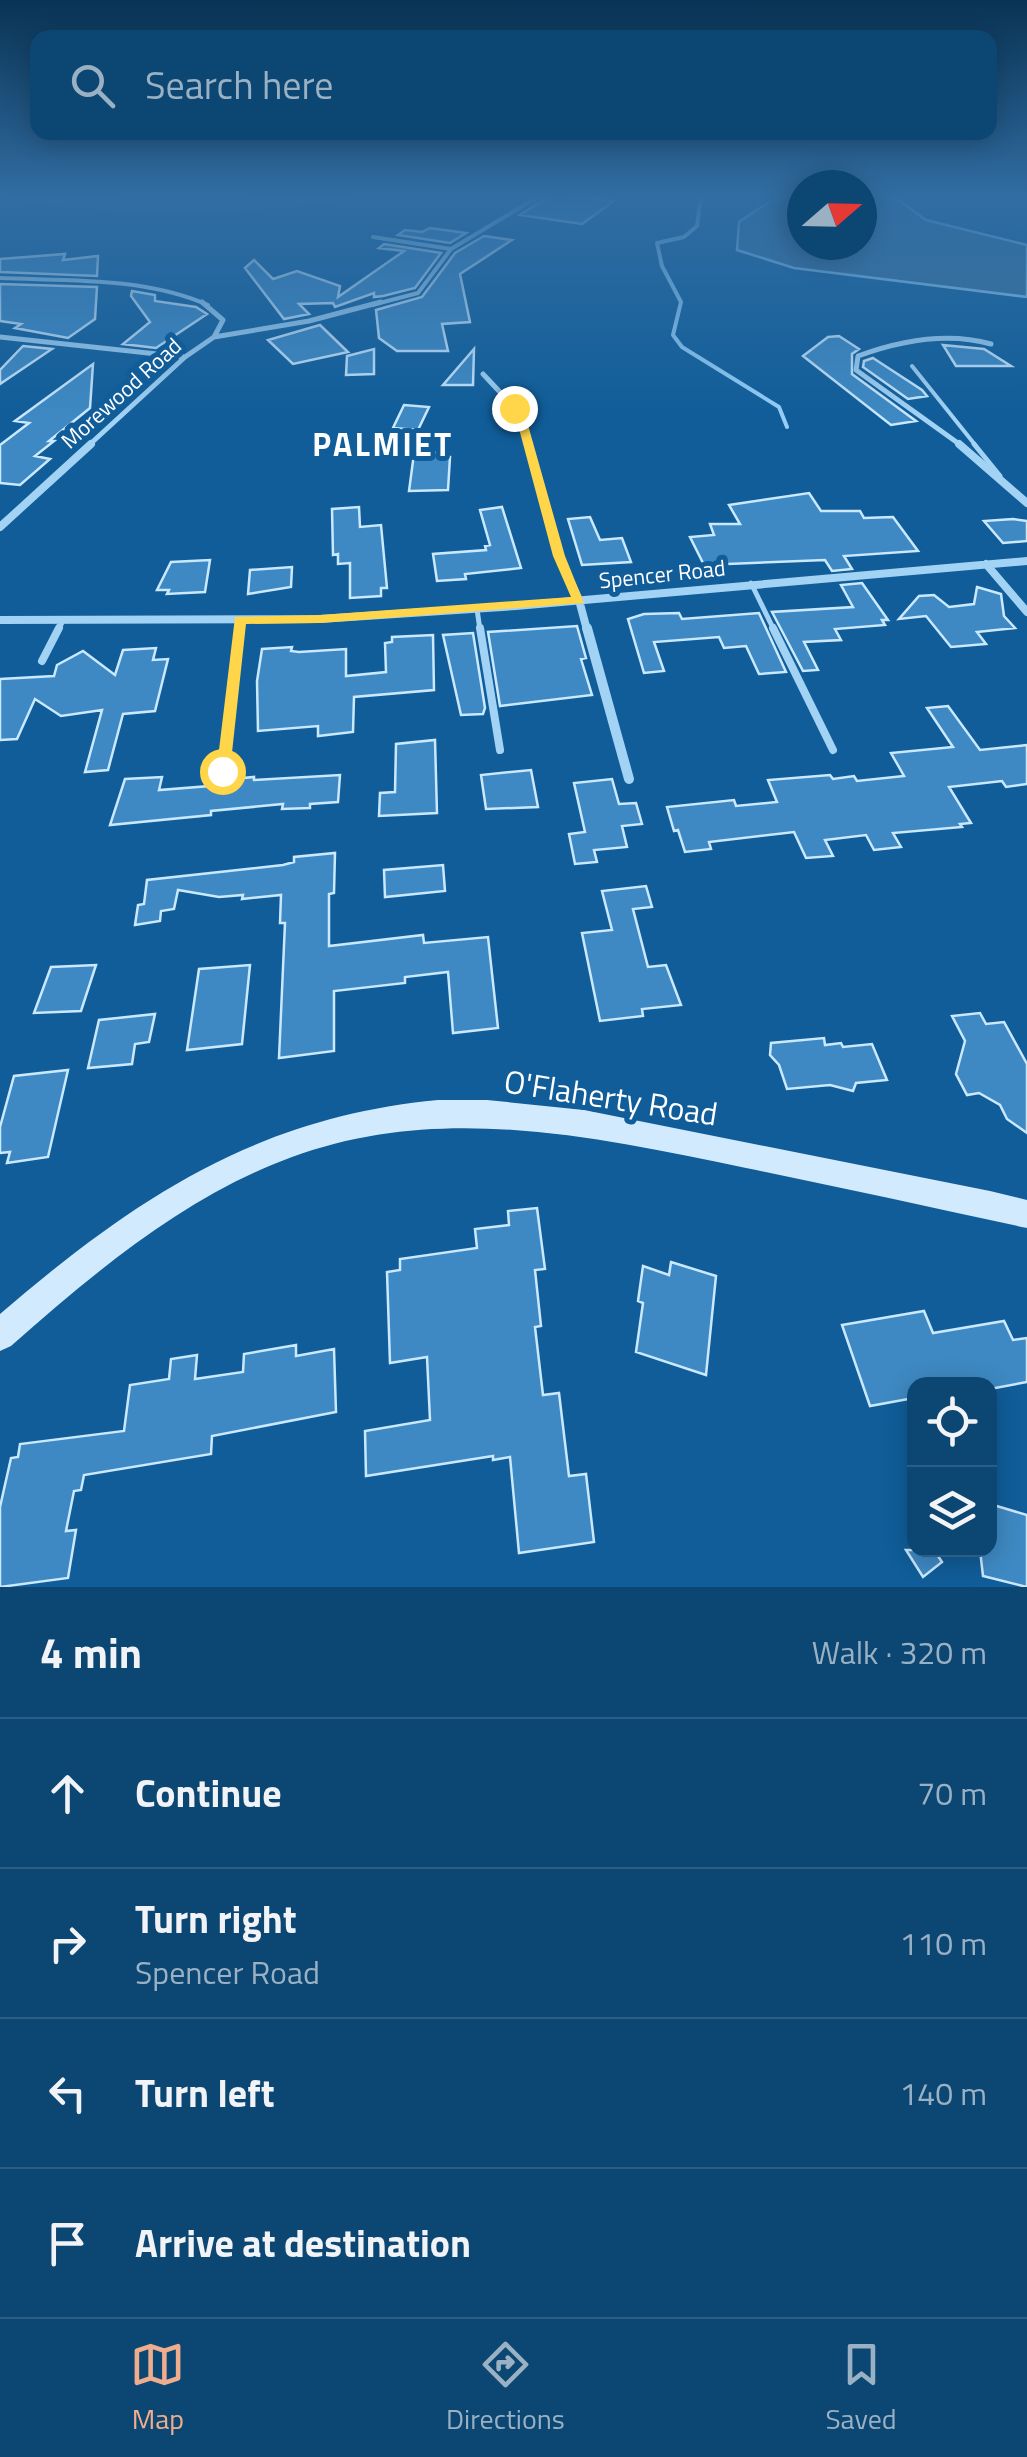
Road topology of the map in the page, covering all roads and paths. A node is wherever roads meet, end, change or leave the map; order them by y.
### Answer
1 (437, 269) edge
2 (0, 278) edge
3 (214, 336) junction
4 (0, 337) edge
5 (991, 344) dead end
6 (185, 357) junction
7 (912, 366) dead end
8 (484, 374) dead end
9 (1002, 479) junction
10 (1027, 503) edge
11 (0, 527) edge
12 (1027, 561) edge
13 (986, 564) junction
14 (751, 583) junction
15 (579, 600) junction
16 (477, 608) junction
17 (1027, 612) edge
18 (64, 618) junction
19 (0, 620) edge
20 (240, 620) junction
21 (42, 661) dead end
22 (500, 750) dead end
23 (832, 750) dead end
24 (222, 771) dead end
25 (629, 779) dead end
26 (1027, 1214) edge
27 (0, 1335) edge

1 - 3 street
2 - 3 street, Morewood Road
3 - 6 street, Morewood Road
4 - 6 street
5 - 9 street
6 - 11 street, Morewood Road
7 - 9 lane
8 - 15 street
9 - 10 street
12 - 13 street, Spencer Road
13 - 14 street, Spencer Road
13 - 17 street
14 - 15 street, Spencer Road
14 - 23 lane
15 - 16 street, Spencer Road
15 - 25 street
16 - 20 street, Spencer Road
16 - 22 lane
18 - 19 street, Spencer Road
18 - 20 street, Spencer Road
18 - 21 lane
20 - 24 lane
26 - 27 street, O'Flaherty Road

